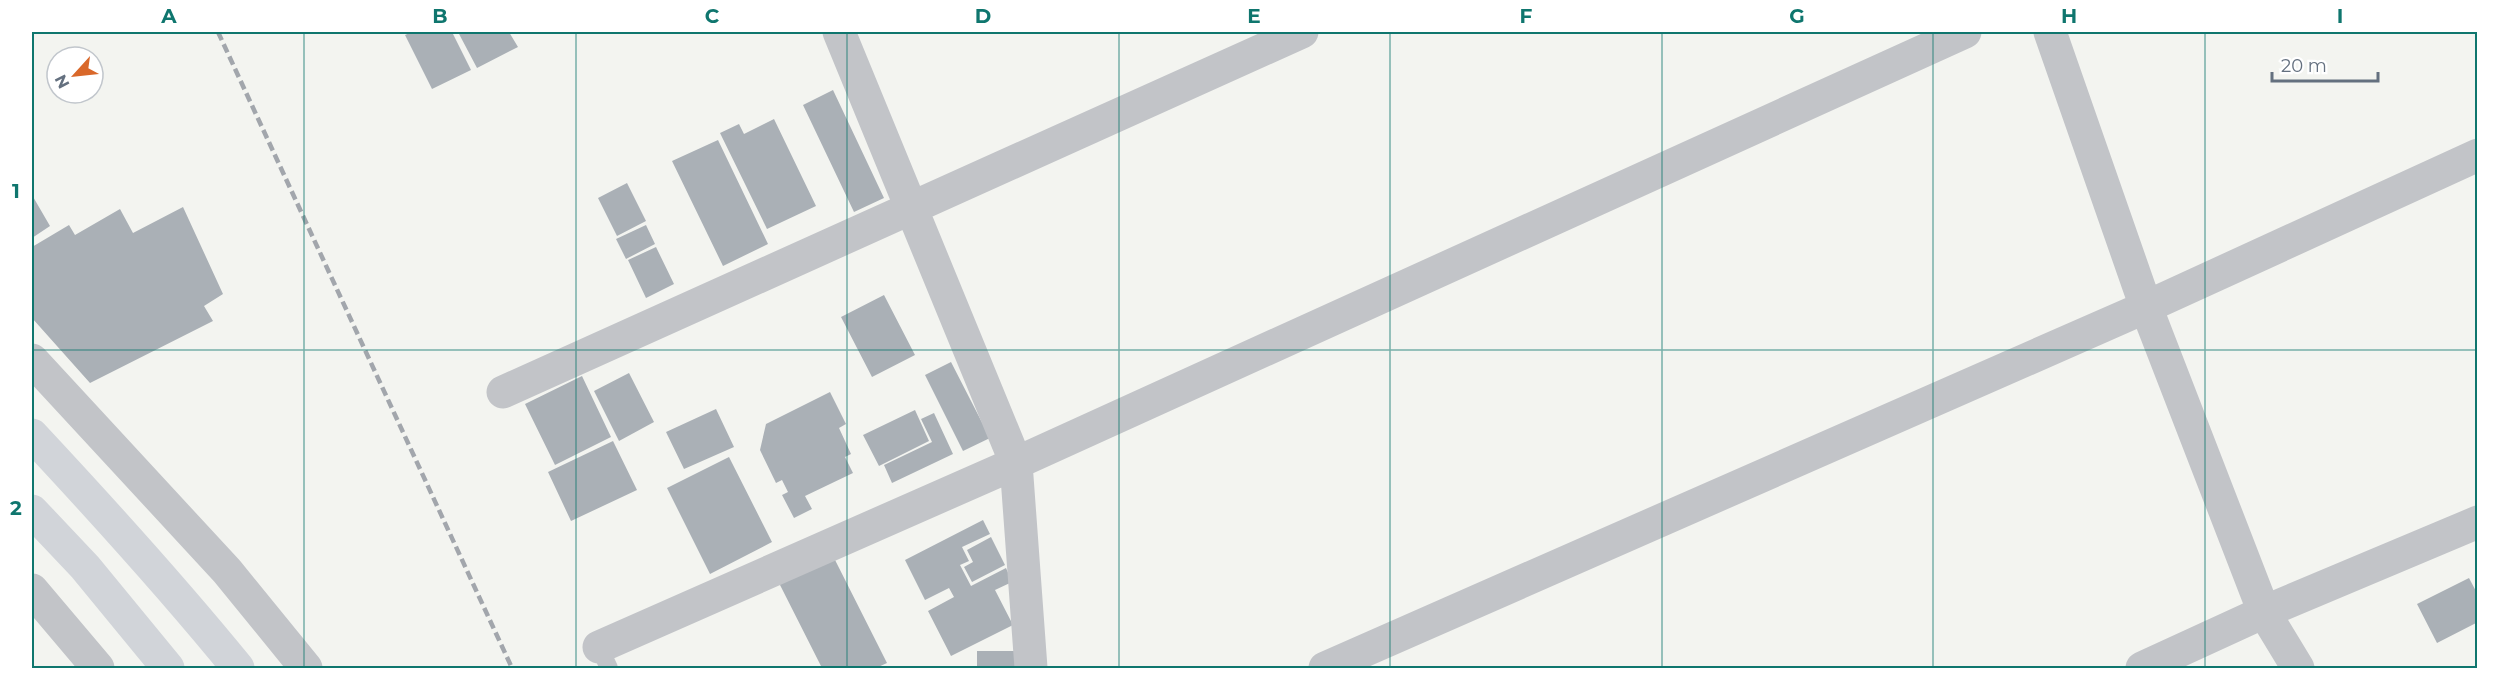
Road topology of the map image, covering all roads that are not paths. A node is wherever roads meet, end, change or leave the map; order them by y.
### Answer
1 (839, 32) edge
2 (1302, 32) edge
3 (1965, 32) edge
4 (2050, 32) edge
5 (2478, 155) edge
6 (911, 208) junction
7 (2146, 307) junction
8 (32, 360) edge
9 (502, 392) dead end
10 (32, 435) edge
11 (1016, 464) junction
12 (32, 511) edge
13 (2478, 522) edge
14 (32, 590) edge
15 (2264, 612) junction
16 (604, 658) edge
17 (98, 669) edge
18 (168, 669) edge
19 (238, 669) edge
20 (306, 669) edge
21 (1031, 669) edge
22 (1325, 669) edge
23 (2142, 669) edge
24 (2298, 669) edge

1 - 6 street
2 - 6 street
3 - 11 street
4 - 7 street
5 - 7 street
6 - 9 street
6 - 11 street
7 - 15 street
7 - 22 street
8 - 20 street
10 - 19 highway
11 - 16 street
11 - 21 street
12 - 18 highway
13 - 15 street
14 - 17 street
15 - 23 street
15 - 24 street

